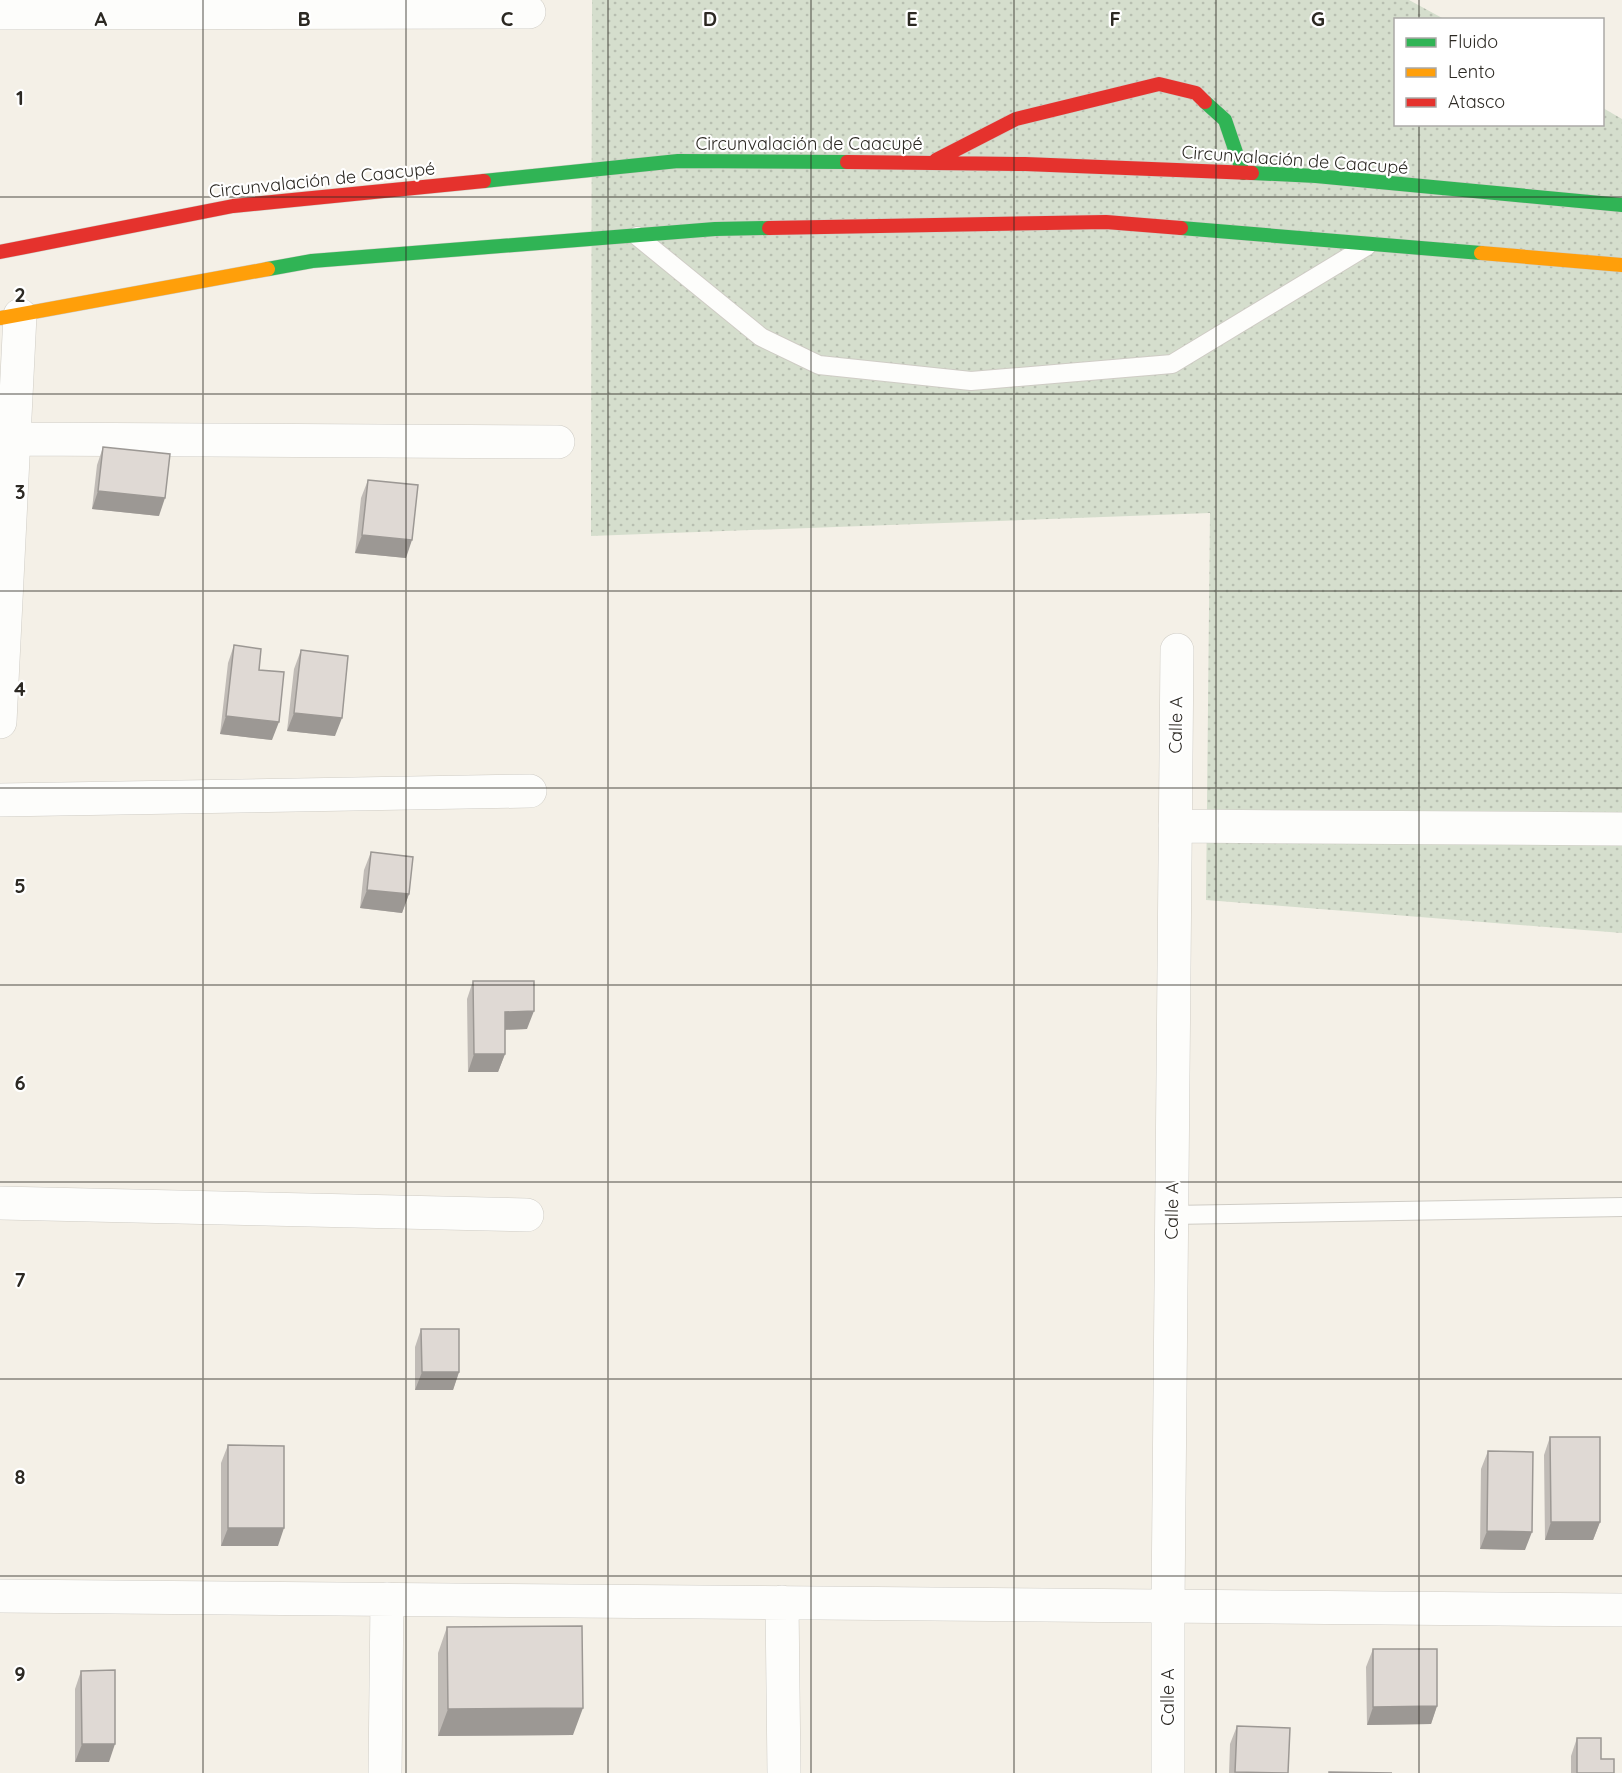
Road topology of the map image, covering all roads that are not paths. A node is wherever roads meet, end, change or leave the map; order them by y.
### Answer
1 (529, 12) dead end
2 (0, 14) edge
3 (930, 163) junction
4 (1243, 173) junction
5 (1622, 205) edge
6 (635, 235) junction
7 (1370, 244) junction
8 (0, 252) edge
9 (1622, 265) edge
10 (10, 316) edge
11 (14, 439) junction
12 (558, 442) dead end
13 (2, 619) edge
14 (1177, 650) dead end
15 (0, 722) edge
16 (530, 791) dead end
17 (0, 800) edge
18 (1175, 826) junction
19 (1622, 829) edge
20 (0, 1203) edge
21 (1622, 1207) edge
22 (527, 1215) dead end
23 (1172, 1215) junction
24 (0, 1596) edge
25 (387, 1599) junction
26 (782, 1602) junction
27 (1168, 1606) junction
28 (1622, 1610) edge
29 (384, 1773) edge
30 (784, 1773) edge
31 (1168, 1773) edge

1 - 2 street
3 - 4 highway, Circunvalación de Caacupé
3 - 4 highway
3 - 8 highway, Circunvalación de Caacupé
4 - 5 highway, Circunvalación de Caacupé
6 - 7 highway
6 - 7 lane
6 - 10 highway
7 - 9 highway
10 - 11 street
11 - 12 street
11 - 13 street
13 - 15 street
14 - 18 street, Calle A
16 - 17 street
18 - 19 street
18 - 23 street, Calle A
20 - 22 street
21 - 23 lane
23 - 27 street, Calle A
24 - 25 street
25 - 26 street
25 - 29 street
26 - 27 street
26 - 30 street
27 - 28 street
27 - 31 street, Calle A

